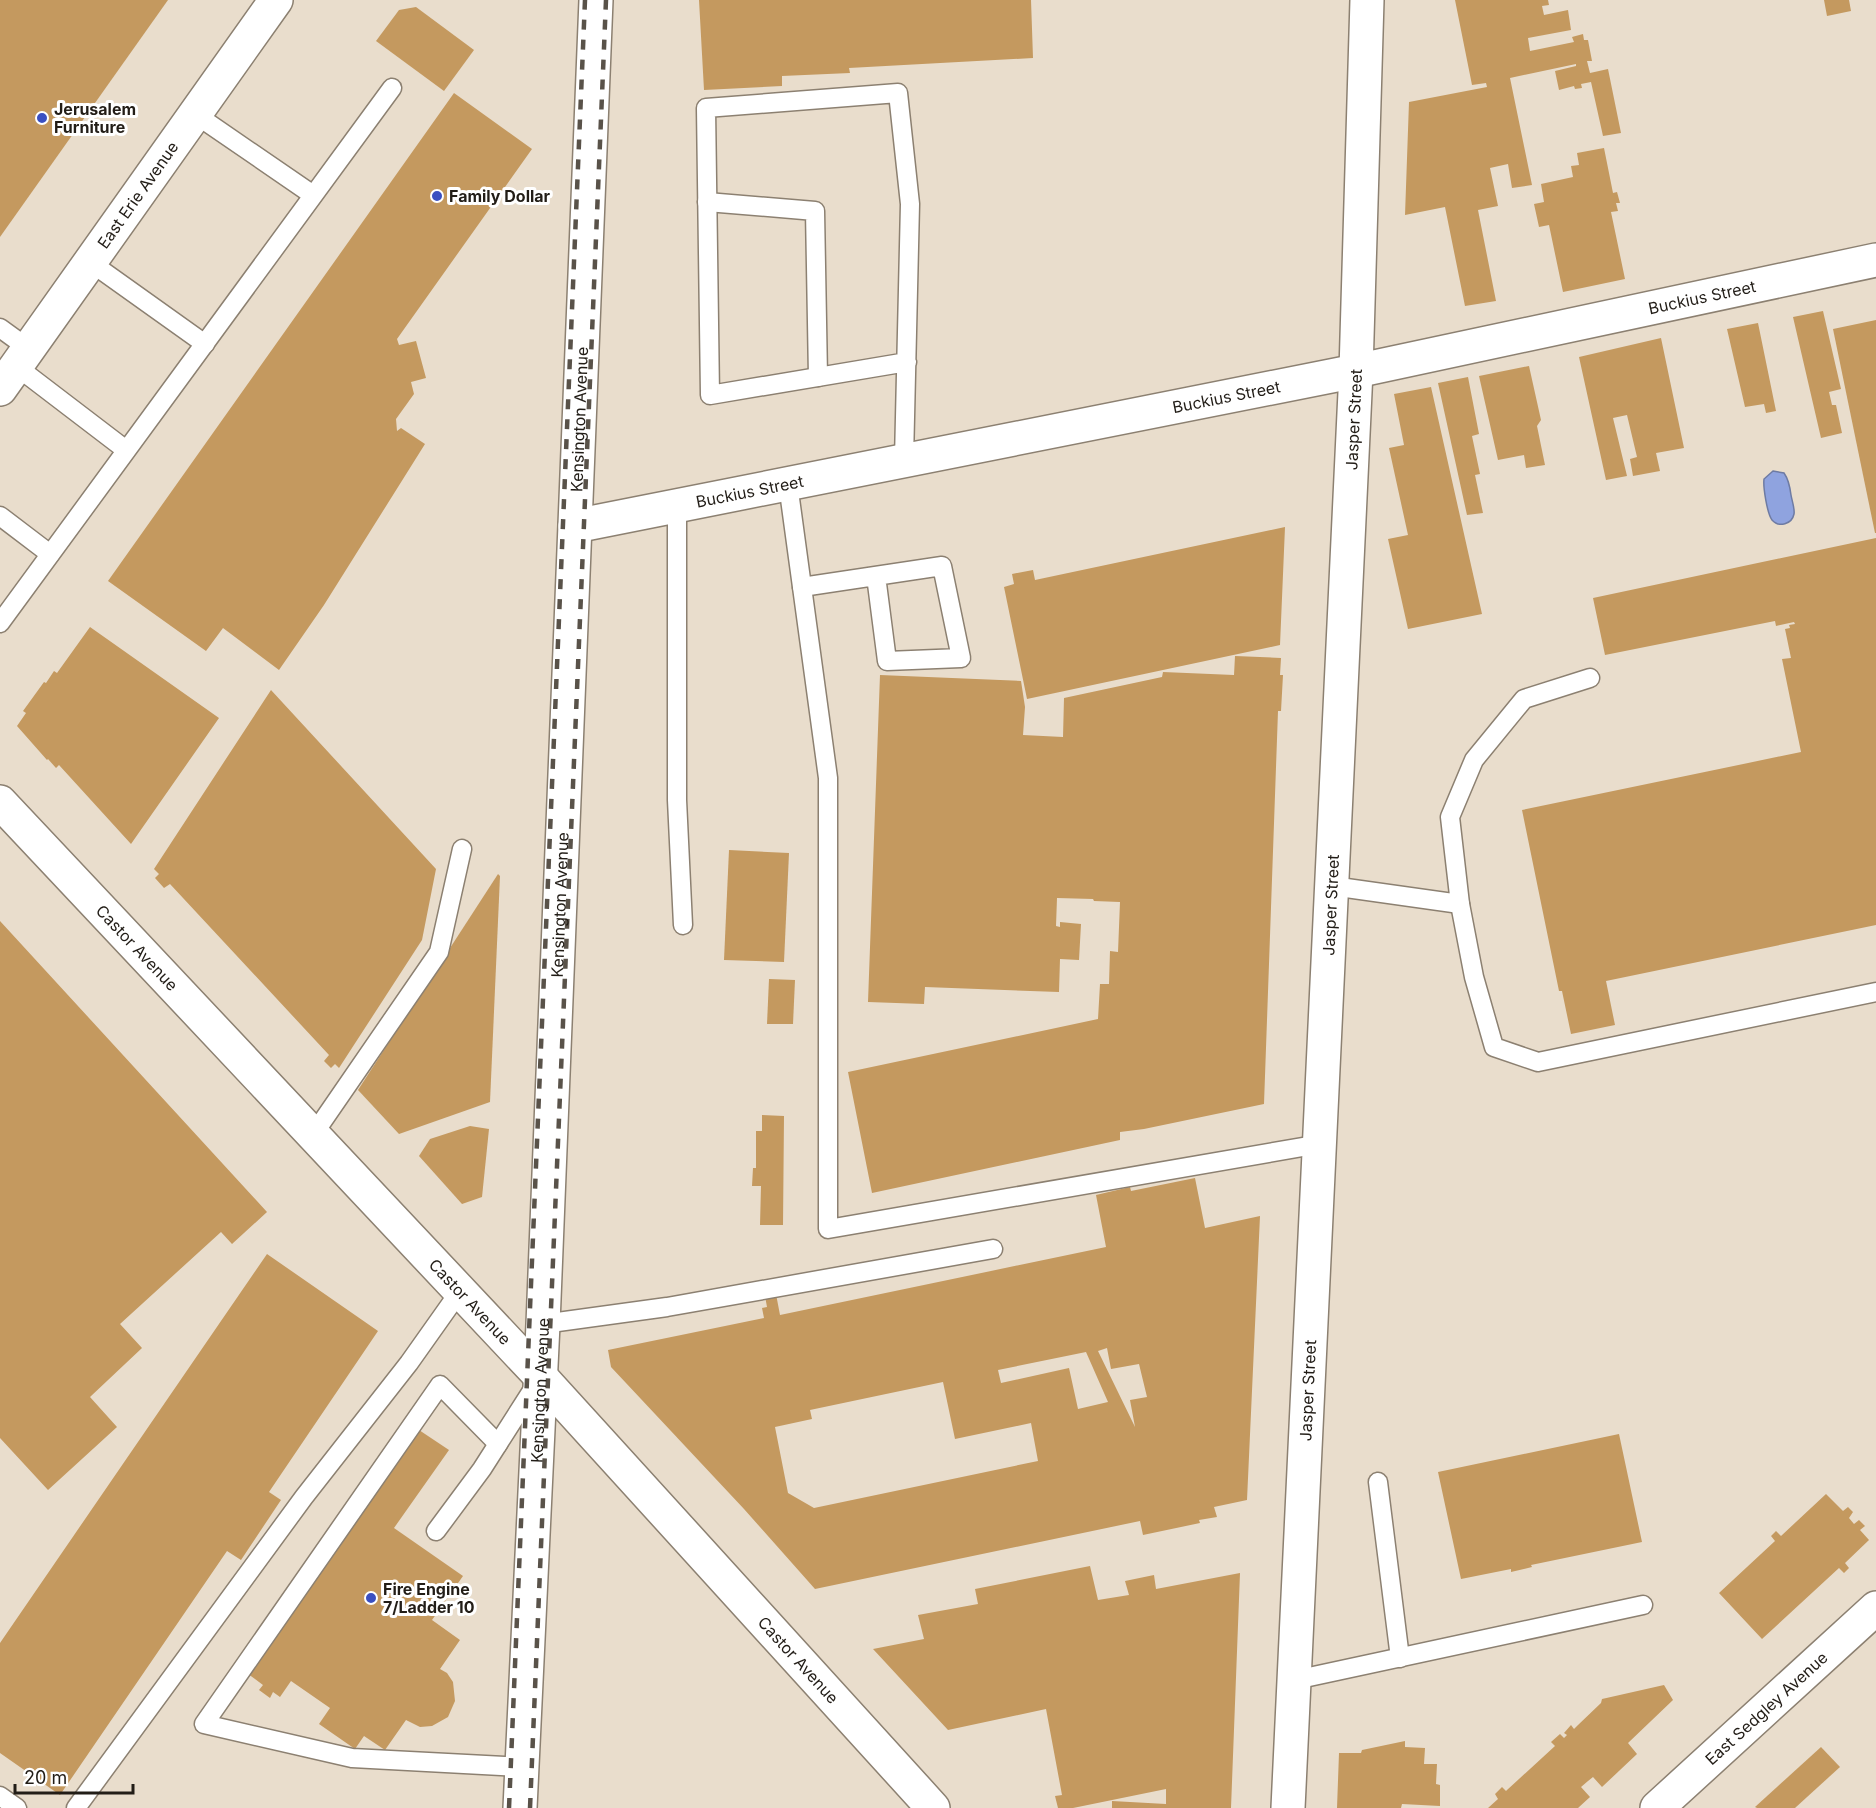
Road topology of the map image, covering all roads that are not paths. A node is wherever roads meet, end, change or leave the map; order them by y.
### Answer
1 (276, 0) edge
2 (1367, 0) edge
3 (593, 4) edge
4 (392, 88) dead end
5 (195, 114) junction
6 (313, 195) junction
7 (707, 202) junction
8 (1876, 260) edge
9 (90, 262) junction
10 (0, 328) edge
11 (205, 344) junction
12 (907, 362) junction
13 (15, 368) edge
14 (1356, 371) junction
15 (818, 377) junction
16 (126, 450) junction
17 (904, 460) junction
18 (788, 484) junction
19 (677, 506) junction
20 (0, 516) edge
21 (575, 526) junction
22 (50, 554) junction
23 (876, 576) junction
24 (802, 588) junction
25 (0, 623) edge
26 (1590, 678) dead end
27 (0, 802) edge
28 (462, 849) dead end
29 (1332, 886) junction
30 (1460, 904) junction
31 (683, 925) dead end
32 (1876, 992) edge
33 (313, 1135) junction
34 (1320, 1144) junction
35 (993, 1249) dead end
36 (460, 1291) junction
37 (543, 1324) junction
38 (541, 1377) junction
39 (498, 1444) junction
40 (1378, 1482) dead end
41 (436, 1531) dead end
42 (1643, 1605) dead end
43 (1876, 1608) edge
44 (1401, 1658) junction
45 (1294, 1680) junction
46 (522, 1767) junction
47 (0, 1796) edge
48 (1671, 1803) edge
49 (17, 1808) edge
50 (76, 1808) edge
51 (520, 1808) edge
52 (933, 1808) edge
53 (1288, 1808) edge

1 - 5 street, East Erie Avenue
2 - 14 street, Jasper Street
3 - 21 street, Kensington Avenue
4 - 6 lane
5 - 6 lane
5 - 9 street, East Erie Avenue
6 - 11 lane
7 - 12 lane
7 - 15 lane
7 - 15 lane
8 - 14 street, Buckius Street
9 - 11 lane
9 - 13 street, East Erie Avenue
10 - 13 lane
11 - 16 lane
12 - 15 lane
12 - 17 lane
13 - 16 lane
14 - 17 street, Buckius Street
14 - 29 street, Jasper Street
16 - 22 lane
17 - 18 street, Buckius Street
18 - 19 street, Buckius Street
18 - 24 lane
19 - 21 street, Buckius Street
19 - 31 lane
20 - 22 lane
21 - 37 street, Kensington Avenue
22 - 25 lane
23 - 23 lane
23 - 24 lane
24 - 34 lane
26 - 30 lane
27 - 33 street, Castor Avenue
28 - 33 lane
29 - 30 lane
29 - 34 street, Jasper Street
30 - 32 lane
33 - 36 street, Castor Avenue
34 - 45 street, Jasper Street
35 - 37 lane
36 - 38 street, Castor Avenue
36 - 50 lane
37 - 38 street, Kensington Avenue
38 - 39 lane
38 - 46 street, Kensington Avenue
38 - 52 street, Castor Avenue
39 - 41 lane
39 - 46 lane
40 - 44 lane
42 - 44 lane
43 - 48 street, East Sedgley Avenue
44 - 45 lane
45 - 53 street, Jasper Street
46 - 51 street, Kensington Avenue
47 - 49 lane

